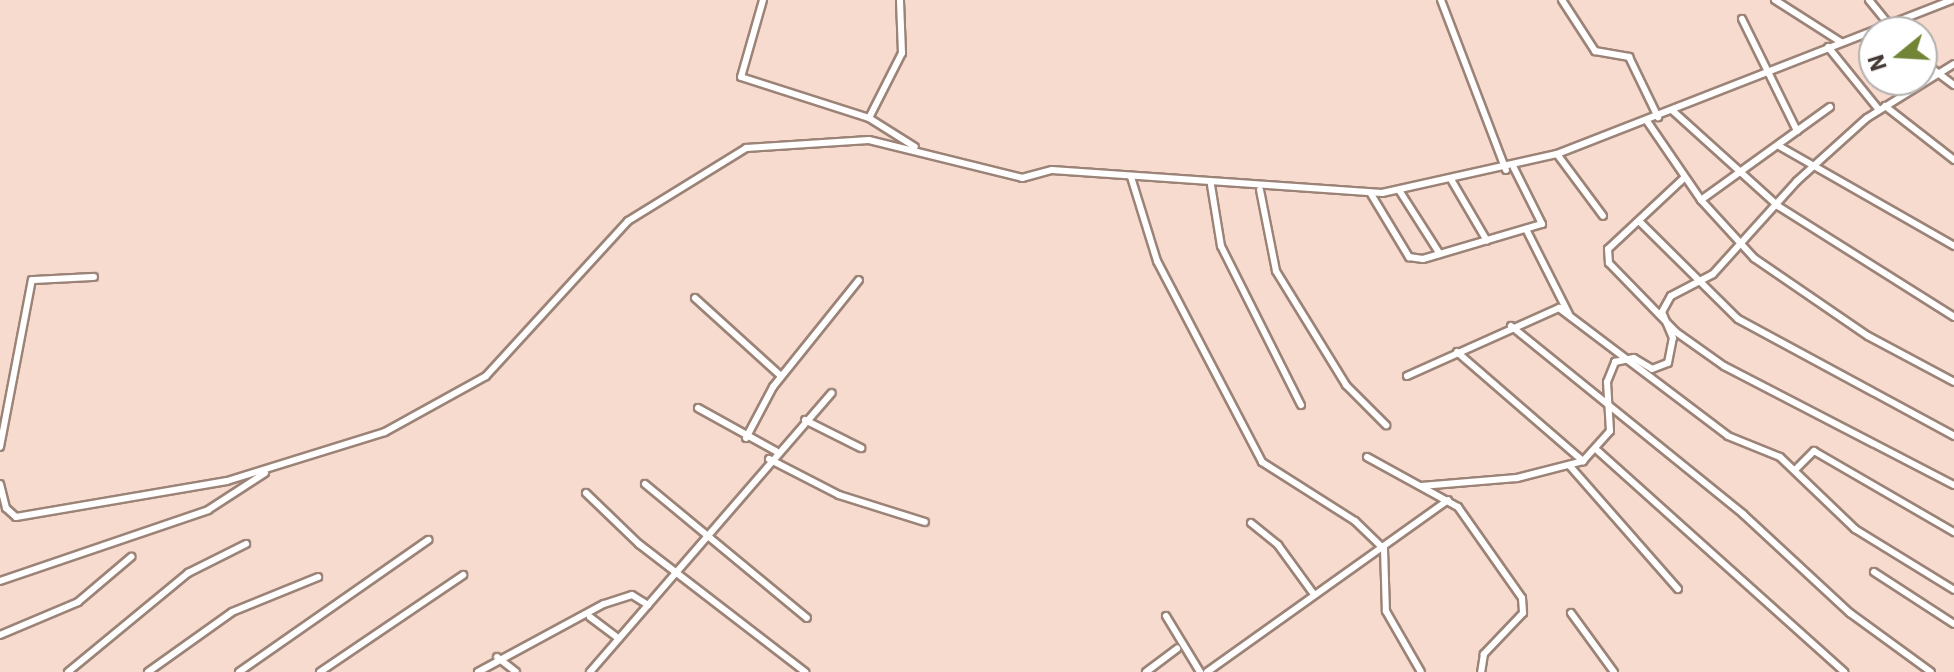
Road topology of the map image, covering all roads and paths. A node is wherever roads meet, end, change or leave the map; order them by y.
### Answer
1 (763, 0) edge
2 (900, 0) edge
3 (1441, 0) edge
4 (1562, 0) edge
5 (1775, 0) edge
6 (1869, 0) edge
7 (1951, 0) edge
8 (1883, 16) edge
9 (1920, 16) edge
10 (1742, 19) dead end
11 (1858, 38) edge
12 (1841, 42) junction
13 (1828, 47) junction
14 (1767, 71) junction
15 (1902, 96) edge
16 (1830, 107) dead end
17 (1882, 108) junction
18 (1673, 111) junction
19 (1658, 117) junction
20 (869, 118) junction
21 (1647, 121) junction
22 (1797, 131) junction
23 (1779, 146) junction
24 (919, 150) junction
25 (1557, 154) junction
26 (1954, 160) edge
27 (1510, 169) junction
28 (1811, 169) junction
29 (1737, 172) junction
30 (1131, 177) junction
31 (1684, 178) junction
32 (1452, 181) junction
33 (1211, 185) junction
34 (1260, 190) junction
35 (1399, 190) junction
36 (1371, 194) junction
37 (1701, 200) junction
38 (1778, 206) junction
39 (1603, 216) dead end
40 (1639, 221) junction
41 (1526, 229) junction
42 (1487, 241) junction
43 (1738, 243) junction
44 (1954, 246) edge
45 (1440, 254) junction
46 (94, 277) dead end
47 (859, 280) dead end
48 (1697, 281) junction
49 (695, 298) dead end
50 (1569, 314) junction
51 (1954, 317) edge
52 (1663, 320) junction
53 (1511, 326) junction
54 (1457, 352) junction
55 (1626, 358) junction
56 (781, 376) junction
57 (1407, 376) dead end
58 (1954, 382) edge
59 (832, 393) dead end
60 (1301, 405) dead end
61 (698, 408) dead end
62 (1613, 411) junction
63 (805, 420) junction
64 (1386, 425) dead end
65 (1954, 436) edge
66 (746, 438) junction
67 (0, 447) edge
68 (861, 448) dead end
69 (776, 451) junction
70 (1598, 451) junction
71 (1367, 457) dead end
72 (769, 459) junction
73 (1583, 461) junction
74 (1569, 465) junction
75 (270, 469) junction
76 (1795, 470) junction
77 (0, 484) edge
78 (645, 484) dead end
79 (1954, 485) edge
80 (1420, 486) junction
81 (586, 493) dead end
82 (1448, 500) junction
83 (925, 522) dead end
84 (1251, 523) dead end
85 (1954, 532) edge
86 (709, 535) junction
87 (428, 540) dead end
88 (246, 544) dead end
89 (1384, 549) junction
90 (131, 557) dead end
91 (1874, 572) dead end
92 (675, 574) junction
93 (463, 575) dead end
94 (318, 577) dead end
95 (0, 581) edge
96 (1678, 589) dead end
97 (1954, 590) edge
98 (1313, 593) junction
99 (648, 605) junction
100 (1571, 613) dead end
101 (1166, 616) dead end
102 (590, 617) junction
103 (807, 618) dead end
104 (1954, 624) edge
105 (0, 635) edge
106 (619, 639) junction
107 (1177, 649) dead end
108 (497, 657) junction
109 (68, 672) edge
110 (148, 672) edge
111 (239, 672) edge
112 (320, 672) edge
113 (478, 672) edge
114 (516, 672) edge
115 (590, 672) edge
116 (805, 672) edge
117 (1146, 672) edge
118 (1200, 672) edge
119 (1207, 672) edge
120 (1421, 672) edge
121 (1481, 672) edge
122 (1614, 672) edge
123 (1844, 672) edge
124 (1931, 672) edge

1 - 20 street
2 - 20 street
3 - 27 street
4 - 19 street
5 - 12 street
6 - 8 street
7 - 9 street
10 - 14 street
11 - 12 street
12 - 13 street
13 - 14 street
13 - 17 street
14 - 18 street
14 - 22 street
15 - 17 street
16 - 22 street
17 - 26 street
17 - 28 street
18 - 19 street
18 - 29 street
19 - 21 street
20 - 24 street
21 - 25 street
21 - 31 street
22 - 23 street
23 - 28 street
23 - 29 street
24 - 30 street
24 - 75 street
25 - 27 street
25 - 39 street
27 - 32 street
27 - 41 street
28 - 38 street
28 - 44 street
29 - 37 street
29 - 38 street
30 - 33 street
30 - 89 street
31 - 37 street
31 - 40 street
32 - 35 street
32 - 42 street
33 - 34 street
33 - 60 street
34 - 36 street
34 - 64 street
35 - 36 street
35 - 45 street
36 - 45 street
37 - 43 street
38 - 43 street
38 - 51 street
40 - 48 street
40 - 52 street
41 - 42 street
41 - 50 street
42 - 45 street
43 - 48 street
43 - 58 street
46 - 67 street
47 - 56 street
48 - 52 street
48 - 65 street
49 - 56 street
50 - 53 street
50 - 55 street
52 - 55 street
52 - 79 street
53 - 54 street
53 - 62 street
54 - 57 street
54 - 73 street
55 - 62 street
55 - 76 street
56 - 66 street
59 - 63 street
61 - 66 street
62 - 70 street
62 - 124 street
63 - 68 street
63 - 69 street
66 - 69 street
69 - 72 street
70 - 73 street
70 - 123 street
71 - 80 street
72 - 83 street
72 - 86 street
73 - 74 street
74 - 80 street
74 - 96 street
75 - 77 street
75 - 95 street
76 - 85 street
76 - 97 street
78 - 86 street
80 - 82 street
81 - 92 street
82 - 89 street
82 - 121 street
84 - 98 street
86 - 92 street
86 - 103 street
87 - 111 street
88 - 109 street
89 - 98 street
89 - 120 street
90 - 105 street
91 - 104 street
92 - 99 street
92 - 116 street
93 - 112 street
94 - 110 street
98 - 119 street
99 - 102 street
99 - 106 street
100 - 122 street
101 - 118 street
102 - 106 street
102 - 108 street
106 - 115 street
107 - 117 street
108 - 113 street
108 - 114 street

